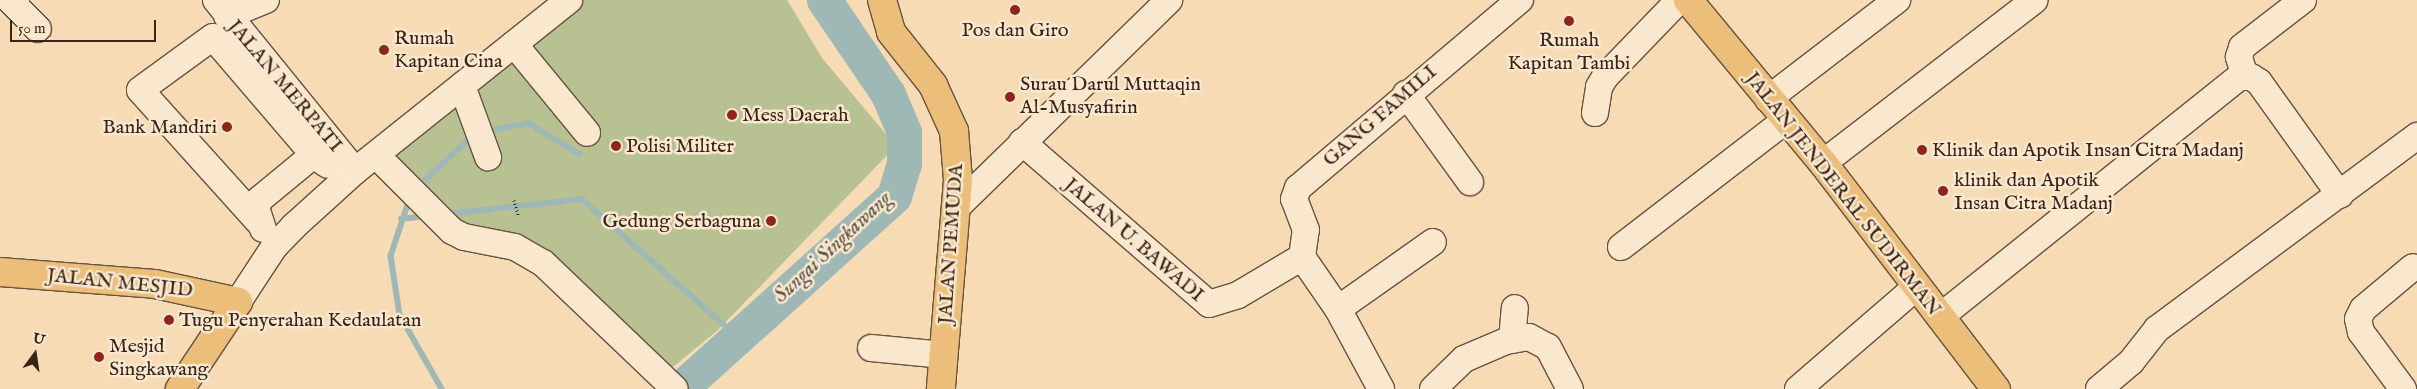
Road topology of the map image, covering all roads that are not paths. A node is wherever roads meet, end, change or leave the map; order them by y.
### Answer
1 (10, 0) edge
2 (266, 0) edge
3 (569, 0) edge
4 (882, 0) edge
5 (1169, 0) edge
6 (1520, 0) edge
7 (1679, 0) edge
8 (1688, 0) edge
9 (1897, 0) edge
10 (2035, 0) edge
11 (2303, 0) edge
12 (221, 8) edge
13 (38, 30) dead end
14 (514, 44) junction
15 (2245, 76) junction
16 (462, 86) junction
17 (1406, 94) junction
18 (1768, 99) junction
19 (1595, 112) dead end
20 (1786, 120) junction
21 (587, 133) dead end
22 (2417, 136) edge
23 (1022, 142) junction
24 (316, 157) junction
25 (488, 157) dead end
26 (386, 164) junction
27 (1824, 164) junction
28 (349, 177) junction
29 (1470, 182) dead end
30 (2340, 195) junction
31 (956, 208) junction
32 (258, 221) junction
33 (1433, 242) dead end
34 (274, 247) junction
35 (1621, 247) dead end
36 (1302, 256) junction
37 (2413, 267) dead end
38 (0, 272) edge
39 (1916, 287) junction
40 (238, 302) junction
41 (1515, 308) dead end
42 (1338, 309) junction
43 (1940, 316) junction
44 (1512, 340) junction
45 (871, 348) dead end
46 (944, 355) junction
47 (672, 386) edge
48 (180, 389) edge
49 (941, 389) edge
50 (1382, 389) edge
51 (1433, 389) edge
52 (1570, 389) edge
53 (1798, 389) edge
54 (1996, 389) edge
55 (2099, 389) edge
56 (2403, 389) edge

1 - 13 street
2 - 12 street
3 - 14 street
4 - 31 main road, JALAN PEMUDA
5 - 23 street
6 - 17 street, GANG FAMILI
7 - 19 street
8 - 18 main road, JALAN JENDERAL SUDIRMAN
9 - 18 street
10 - 27 street
11 - 15 street
12 - 28 street, JALAN MERPATI
14 - 16 street
14 - 21 street
15 - 30 street
15 - 43 street
16 - 25 street
16 - 26 street
17 - 29 street
17 - 36 street, GANG FAMILI
18 - 20 main road, JALAN JENDERAL SUDIRMAN
20 - 27 main road, JALAN JENDERAL SUDIRMAN
20 - 35 street
22 - 30 street
23 - 31 street
23 - 36 street, JALAN U. BAWADI
24 - 28 street
24 - 32 street
24 - 32 street
26 - 28 street
26 - 47 street
27 - 39 main road, JALAN JENDERAL SUDIRMAN
28 - 34 street
30 - 55 street
31 - 46 main road, JALAN PEMUDA
32 - 34 street
33 - 42 street
34 - 40 street
36 - 42 street
37 - 56 street
38 - 40 main road, JALAN MESJID
39 - 43 main road, JALAN JENDERAL SUDIRMAN
39 - 53 street
40 - 48 main road
41 - 44 street
42 - 50 street
43 - 54 main road, JALAN JENDERAL SUDIRMAN
44 - 51 street
44 - 52 street
45 - 46 street
46 - 49 main road, JALAN PEMUDA

